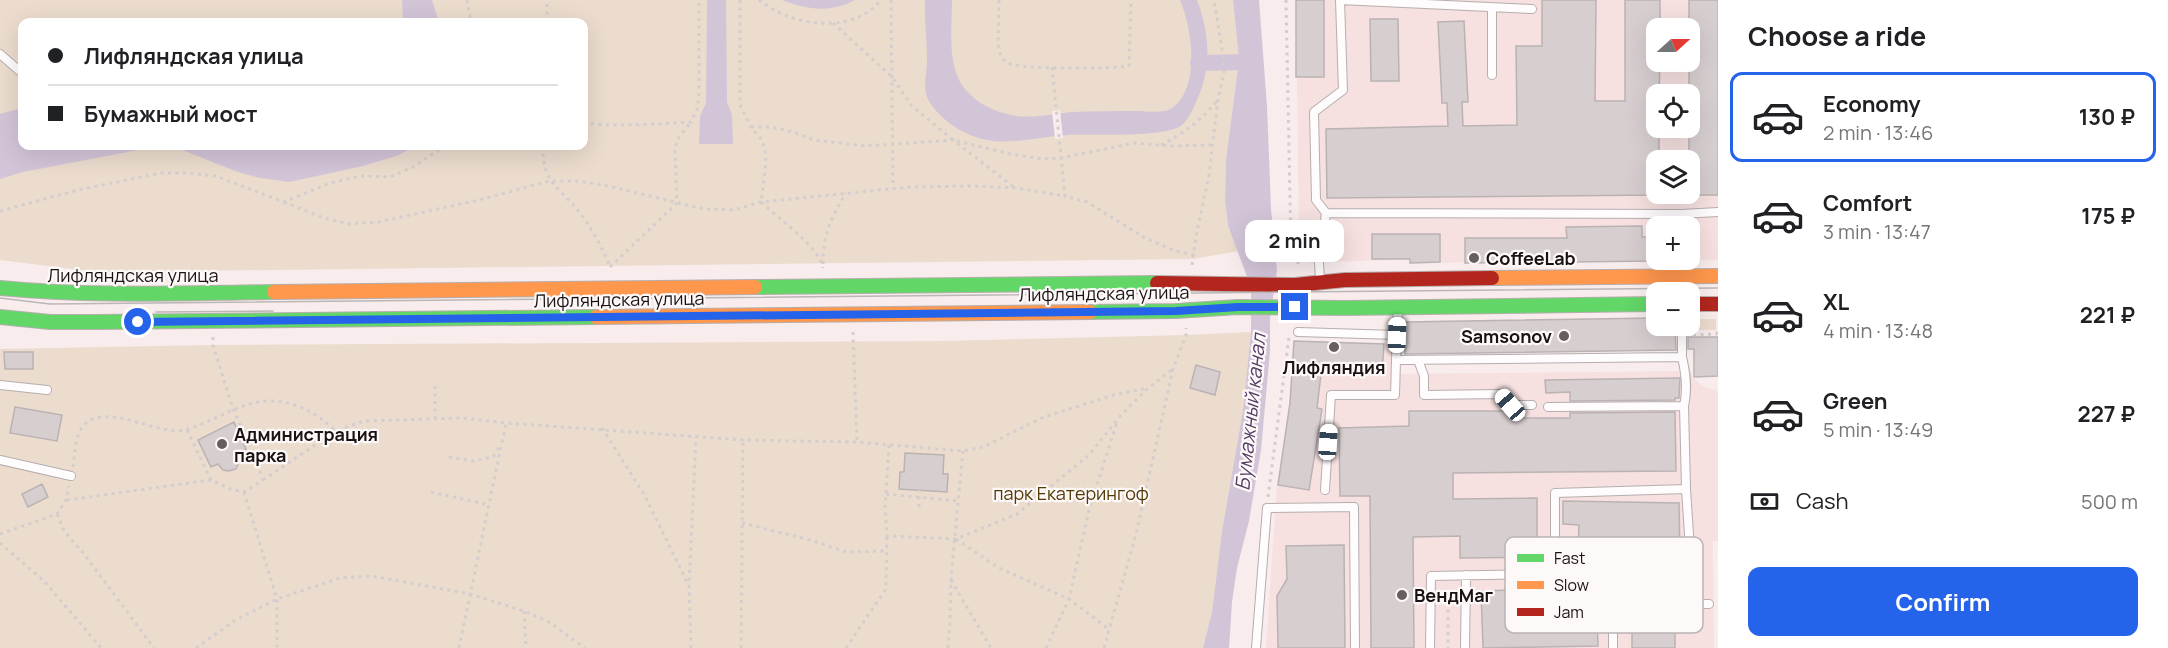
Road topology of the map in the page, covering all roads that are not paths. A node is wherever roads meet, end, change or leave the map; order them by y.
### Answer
1 (1340, 0) edge
2 (1492, 8) junction
3 (1532, 9) dead end
4 (0, 54) edge
5 (18, 70) edge
6 (1491, 75) dead end
7 (1718, 212) edge
8 (1326, 213) junction
9 (1681, 214) joint
10 (1682, 270) edge
11 (1682, 276) junction
12 (1718, 276) edge
13 (1682, 282) edge
14 (1320, 283) junction
15 (0, 288) edge
16 (1646, 304) edge
17 (1700, 304) edge
18 (1718, 304) edge
19 (1398, 307) junction
20 (0, 317) edge
21 (1298, 332) dead end
22 (1397, 335) junction
23 (1682, 336) edge
24 (1682, 357) junction
25 (1396, 360) junction
26 (1418, 360) junction
27 (0, 385) edge
28 (47, 390) dead end
29 (1532, 405) dead end
30 (1684, 406) junction
31 (1548, 407) dead end
32 (0, 460) edge
33 (71, 476) road end
34 (1686, 489) junction
35 (1325, 490) dead end
36 (1555, 537) edge
37 (1689, 537) edge
38 (1505, 574) edge
39 (1466, 575) junction
40 (1703, 604) edge
41 (1709, 604) dead end
42 (1256, 648) edge
43 (1355, 648) edge
44 (1430, 648) edge
45 (1465, 648) edge

1 - 2 lane
1 - 8 lane
2 - 3 lane
2 - 6 lane
4 - 5 lane
7 - 9 lane
8 - 9 lane
8 - 14 lane
10 - 11 lane
11 - 12 main road
11 - 13 lane
11 - 14 main road
14 - 15 main road, Лифляндская улица
16 - 19 main road
17 - 18 main road
19 - 20 main road, Лифляндская улица
19 - 22 lane
21 - 22 lane
22 - 25 lane
23 - 24 lane
24 - 26 lane
24 - 30 lane
25 - 26 lane
25 - 35 lane
26 - 29 lane
27 - 28 lane
30 - 31 lane
30 - 34 lane
32 - 33 lane
34 - 36 lane
34 - 37 lane
38 - 39 lane
39 - 44 lane
39 - 45 lane
40 - 41 lane
42 - 43 lane

